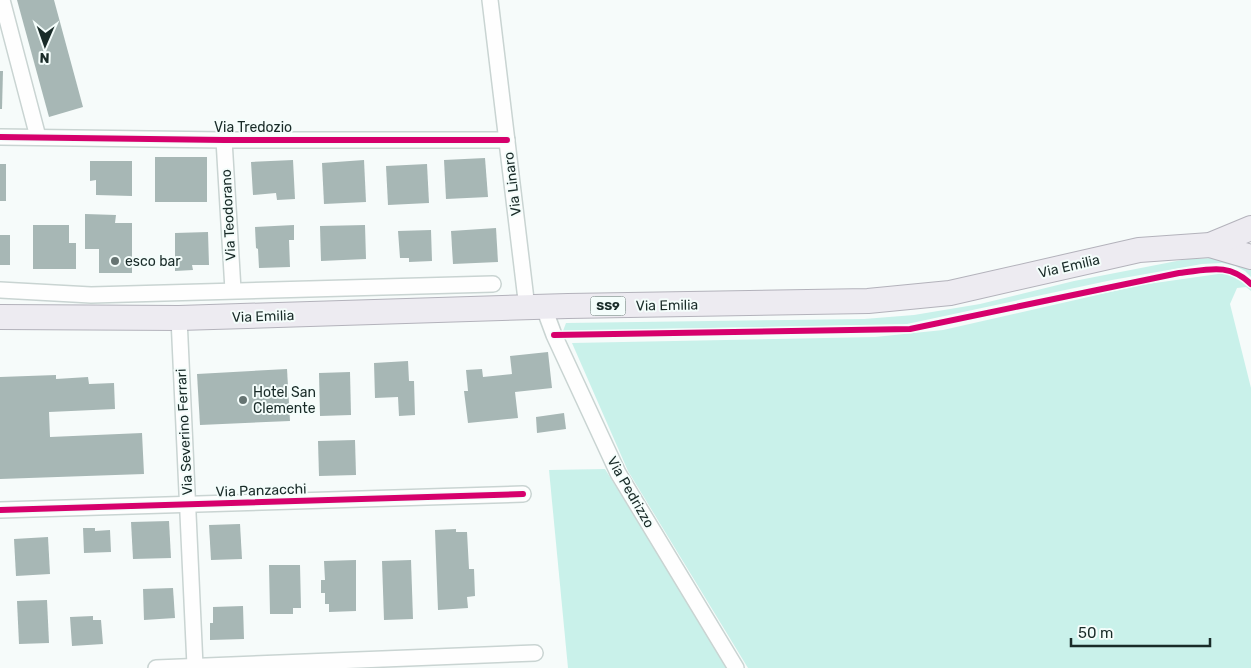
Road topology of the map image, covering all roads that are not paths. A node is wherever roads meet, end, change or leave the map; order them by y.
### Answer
1 (2, 0) edge
2 (490, 0) edge
3 (0, 137) edge
4 (38, 137) junction
5 (224, 140) junction
6 (507, 140) junction
7 (1251, 228) edge
8 (1210, 244) junction
9 (1251, 257) edge
10 (493, 284) dead end
11 (0, 290) edge
12 (233, 290) junction
13 (90, 306) junction
14 (535, 308) junction
15 (0, 317) edge
16 (179, 318) junction
17 (523, 494) dead end
18 (188, 505) junction
19 (0, 510) edge
20 (535, 653) dead end
21 (204, 667) edge
22 (156, 668) edge
23 (175, 668) edge
24 (736, 668) edge

1 - 4 street
2 - 6 street, Via Linaro
3 - 4 street, Via Tredozio
4 - 5 street, Via Tredozio
5 - 6 street, Via Tredozio
5 - 12 street, Via Teodorano
6 - 14 street, Via Linaro
7 - 8 main road, Via Emilia / SS9
8 - 9 main road, Via Emilia / SS9
8 - 14 main road, Via Emilia / SS9
10 - 12 street, Via Emilia
11 - 13 street, Via Emilia
12 - 13 street, Via Emilia
13 - 15 main road, Via Emilia / SS9
13 - 16 main road, Via Emilia / SS9
14 - 16 main road, Via Emilia / SS9
14 - 24 street, Via Pedrizzo
16 - 18 street, Via Severino Ferrari
17 - 18 street, Via Panzacchi
18 - 19 street, Via Panzacchi
18 - 21 street, Via Severino Ferrari
20 - 21 street
21 - 23 street
22 - 23 street

